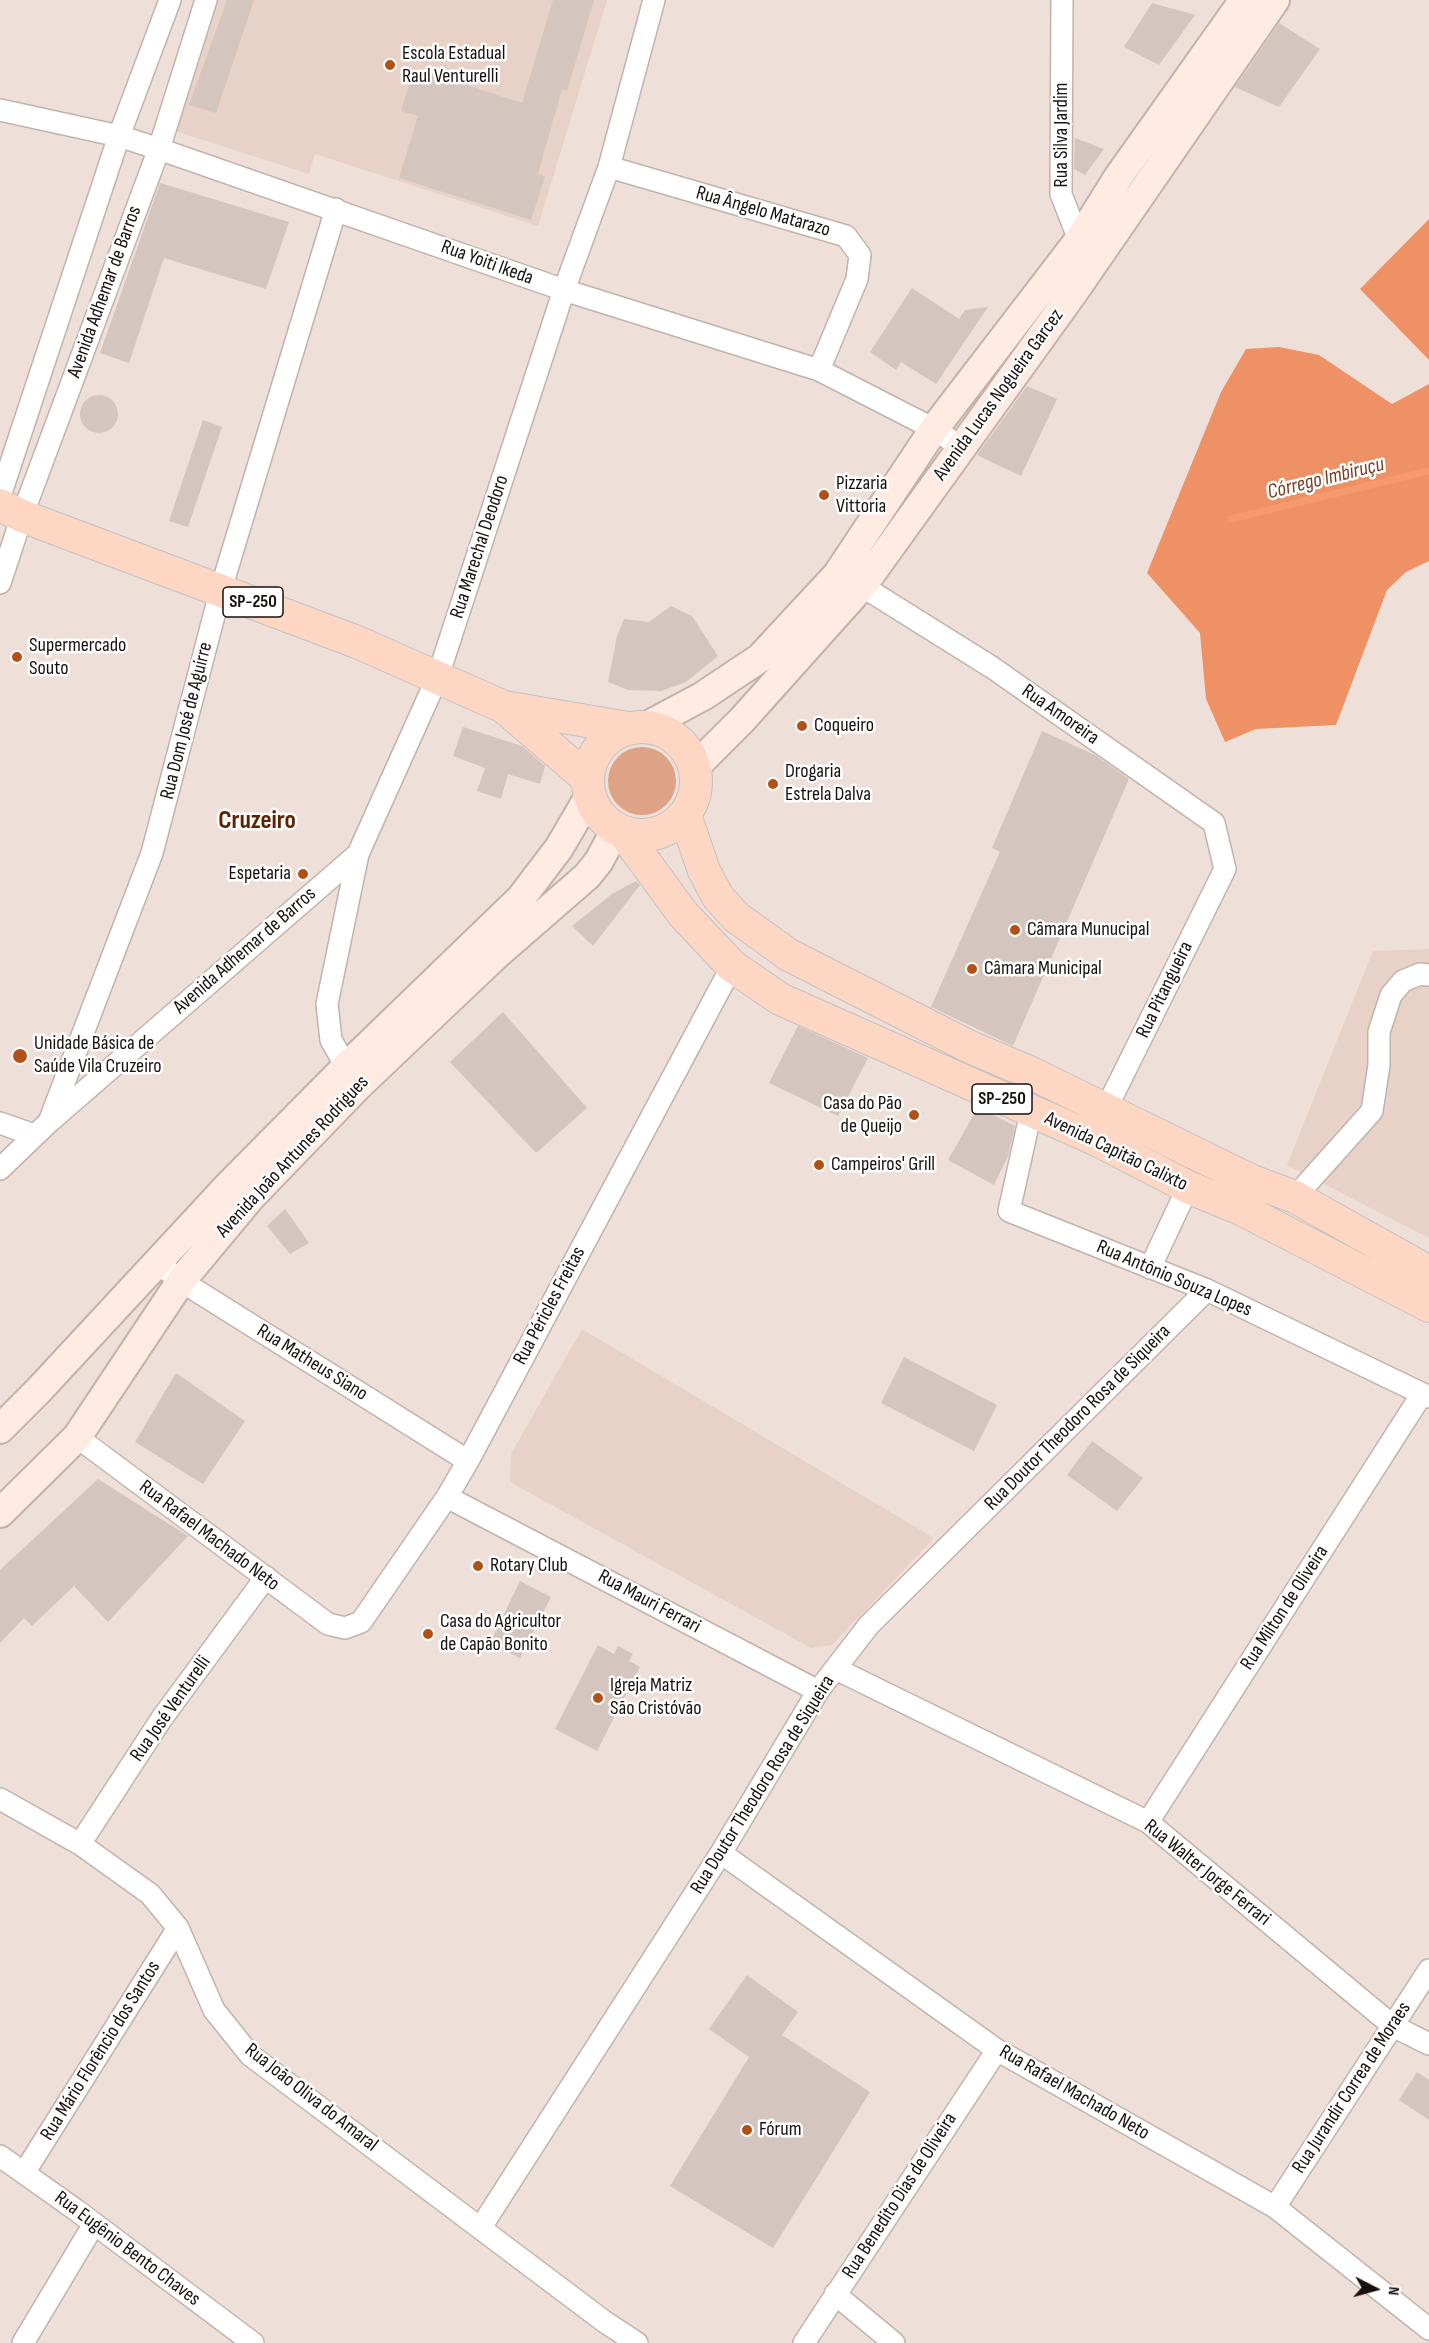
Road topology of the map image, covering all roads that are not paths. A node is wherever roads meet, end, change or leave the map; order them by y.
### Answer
1 (170, 0) edge
2 (206, 0) edge
3 (654, 0) edge
4 (1062, 0) edge
5 (1244, 0) edge
6 (1275, 0) edge
7 (0, 110) edge
8 (119, 136) junction
9 (159, 149) junction
10 (609, 167) junction
11 (336, 209) junction
12 (1086, 251) junction
13 (564, 290) junction
14 (819, 370) junction
15 (934, 429) junction
16 (961, 447) junction
17 (7, 505) edge
18 (0, 583) edge
19 (862, 586) junction
20 (220, 589) junction
21 (807, 629) junction
22 (438, 676) junction
23 (504, 707) junction
24 (637, 727) junction
25 (695, 767) junction
26 (589, 787) junction
27 (685, 815) junction
28 (620, 831) junction
29 (358, 854) junction
30 (1225, 869) joint
31 (732, 966) junction
32 (1429, 975) edge
33 (352, 1077) junction
34 (1105, 1111) junction
35 (1031, 1112) junction
36 (0, 1123) edge
37 (41, 1129) junction
38 (0, 1169) edge
39 (1188, 1187) junction
40 (1295, 1197) junction
41 (158, 1263) junction
42 (1150, 1268) junction
43 (1429, 1272) edge
44 (181, 1281) junction
45 (1207, 1290) junction
46 (1429, 1306) edge
47 (1426, 1396) edge
48 (0, 1428) edge
49 (77, 1437) junction
50 (468, 1461) junction
51 (447, 1497) junction
52 (0, 1513) edge
53 (266, 1577) junction
54 (345, 1628) joint
55 (836, 1669) junction
56 (818, 1691) junction
57 (0, 1799) edge
58 (1148, 1822) junction
59 (80, 1844) junction
60 (721, 1853) junction
61 (178, 1928) junction
62 (1429, 1970) edge
63 (1393, 2026) junction
64 (1429, 2044) edge
65 (997, 2050) junction
66 (0, 2156) edge
67 (24, 2173) junction
68 (1275, 2207) junction
69 (94, 2224) junction
70 (481, 2227) junction
71 (836, 2294) junction
72 (1429, 2329) edge
73 (23, 2343) edge
74 (252, 2343) edge
75 (637, 2343) edge
76 (804, 2343) edge
77 (894, 2343) edge

1 - 8 street, Avenida Adhemar de Barros
2 - 9 street, Avenida Adhemar de Barros
3 - 10 street, Rua Marechal Deodoro
4 - 12 street, Rua Silva Jardim
5 - 12 street, Avenida Lucas Nogueira Garcez
6 - 12 street, Avenida Lucas Nogueira Garcez
7 - 8 street, Rua Yoiti Ikeda
8 - 9 street, Rua Yoiti Ikeda
8 - 17 street, Avenida Adhemar de Barros
9 - 11 street, Rua Yoiti Ikeda
9 - 17 street, Avenida Adhemar de Barros
10 - 13 street, Rua Marechal Deodoro
10 - 14 street, Rua Ângelo Matarazo
11 - 13 street, Rua Yoiti Ikeda
11 - 20 street, Rua Dom José de Aguirre
12 - 15 street, Avenida Lucas Nogueira Garcez
12 - 16 street, Avenida Lucas Nogueira Garcez
13 - 14 street, Rua Yoiti Ikeda
13 - 22 street, Rua Marechal Deodoro
14 - 15 street, Rua Yoiti Ikeda
15 - 16 street, Rua Yoiti Ikeda
15 - 21 street, Avenida Lucas Nogueira Garcez
16 - 19 street, Avenida Lucas Nogueira Garcez
17 - 18 street, Avenida Adhemar de Barros
17 - 20 main road, SP-250
19 - 21 street, Avenida Lucas Nogueira Garcez
19 - 30 street, Rua Amoreira
20 - 22 main road, SP-250
20 - 37 street, Rua Dom José de Aguirre
21 - 24 street, Avenida Lucas Nogueira Garcez
21 - 25 street, Avenida Lucas Nogueira Garcez
22 - 23 main road, SP-250
22 - 29 street, Rua Marechal Deodoro
23 - 24 main road, SP-250
23 - 26 main road, SP-250
24 - 25 main road, SP-250
24 - 26 main road
25 - 27 main road
26 - 28 main road, SP-250
26 - 33 street, Avenida João Antunes Rodrigues
27 - 28 main road
27 - 34 main road, Avenida Capitão Calixto / SP-250
28 - 31 main road, Avenida Capitão Calixto / SP-250
28 - 33 street, Avenida João Antunes Rodrigues
29 - 33 street, Rua Marechal Deodoro
29 - 37 street, Avenida Adhemar de Barros
30 - 34 street, Rua Pitangueira
31 - 35 main road, Avenida Capitão Calixto / SP-250
31 - 50 street, Rua Péricles Freitas
32 - 40 street
33 - 41 street, Avenida João Antunes Rodrigues
33 - 44 street, Avenida João Antunes Rodrigues
34 - 40 main road, Avenida Capitão Calixto / SP-250
35 - 39 main road, Avenida Capitão Calixto / SP-250
35 - 42 street, Rua Antônio Souza Lopes
36 - 37 street
37 - 38 street, Avenida Adhemar de Barros
39 - 42 street
39 - 46 main road, Avenida Capitão Calixto / SP-250
40 - 43 main road, Avenida Capitão Calixto / SP-250
41 - 44 street, Rua Matheus Siano
41 - 48 street, Avenida João Antunes Rodrigues
42 - 45 street, Rua Antônio Souza Lopes
44 - 49 street, Avenida João Antunes Rodrigues
44 - 50 street, Rua Matheus Siano
45 - 47 street, Rua Antônio Souza Lopes
45 - 55 street, Rua Doutor Theodoro Rosa de Siqueira
47 - 58 street, Rua Milton de Oliveira
49 - 52 street, Avenida João Antunes Rodrigues
49 - 53 street, Rua Rafael Machado Neto
50 - 51 street, Rua Péricles Freitas
51 - 54 street, Rua Péricles Freitas
51 - 56 street, Rua Mauri Ferrari
53 - 54 street, Rua Rafael Machado Neto
53 - 59 street, Rua José Venturelli
55 - 56 street, Rua Doutor Theodoro Rosa de Siqueira
55 - 58 street, Rua Walter Jorge Ferrari
56 - 60 street, Rua Doutor Theodoro Rosa de Siqueira
57 - 59 street, Rua João Oliva do Amaral
58 - 63 street, Rua Walter Jorge Ferrari
59 - 61 street, Rua João Oliva do Amaral
60 - 65 street, Rua Rafael Machado Neto
60 - 70 street, Rua Doutor Theodoro Rosa de Siqueira
61 - 67 street, Rua Mário Florêncio dos Santos
61 - 70 street, Rua João Oliva do Amaral
62 - 63 street, Rua Jurandir Correa de Moraes
63 - 64 street, Rua Walter Jorge Ferrari
63 - 68 street, Rua Jurandir Correa de Moraes
65 - 68 street, Rua Rafael Machado Neto
65 - 71 street, Rua Benedito Dias de Oliveira
66 - 67 street, Rua Eugênio Bento Chaves
67 - 69 street, Rua Eugênio Bento Chaves
68 - 72 street, Rua Rafael Machado Neto
69 - 73 street
69 - 74 street, Rua Eugênio Bento Chaves
70 - 75 street, Rua João Oliva do Amaral
71 - 76 street, Rua Benedito Dias de Oliveira
71 - 77 street

